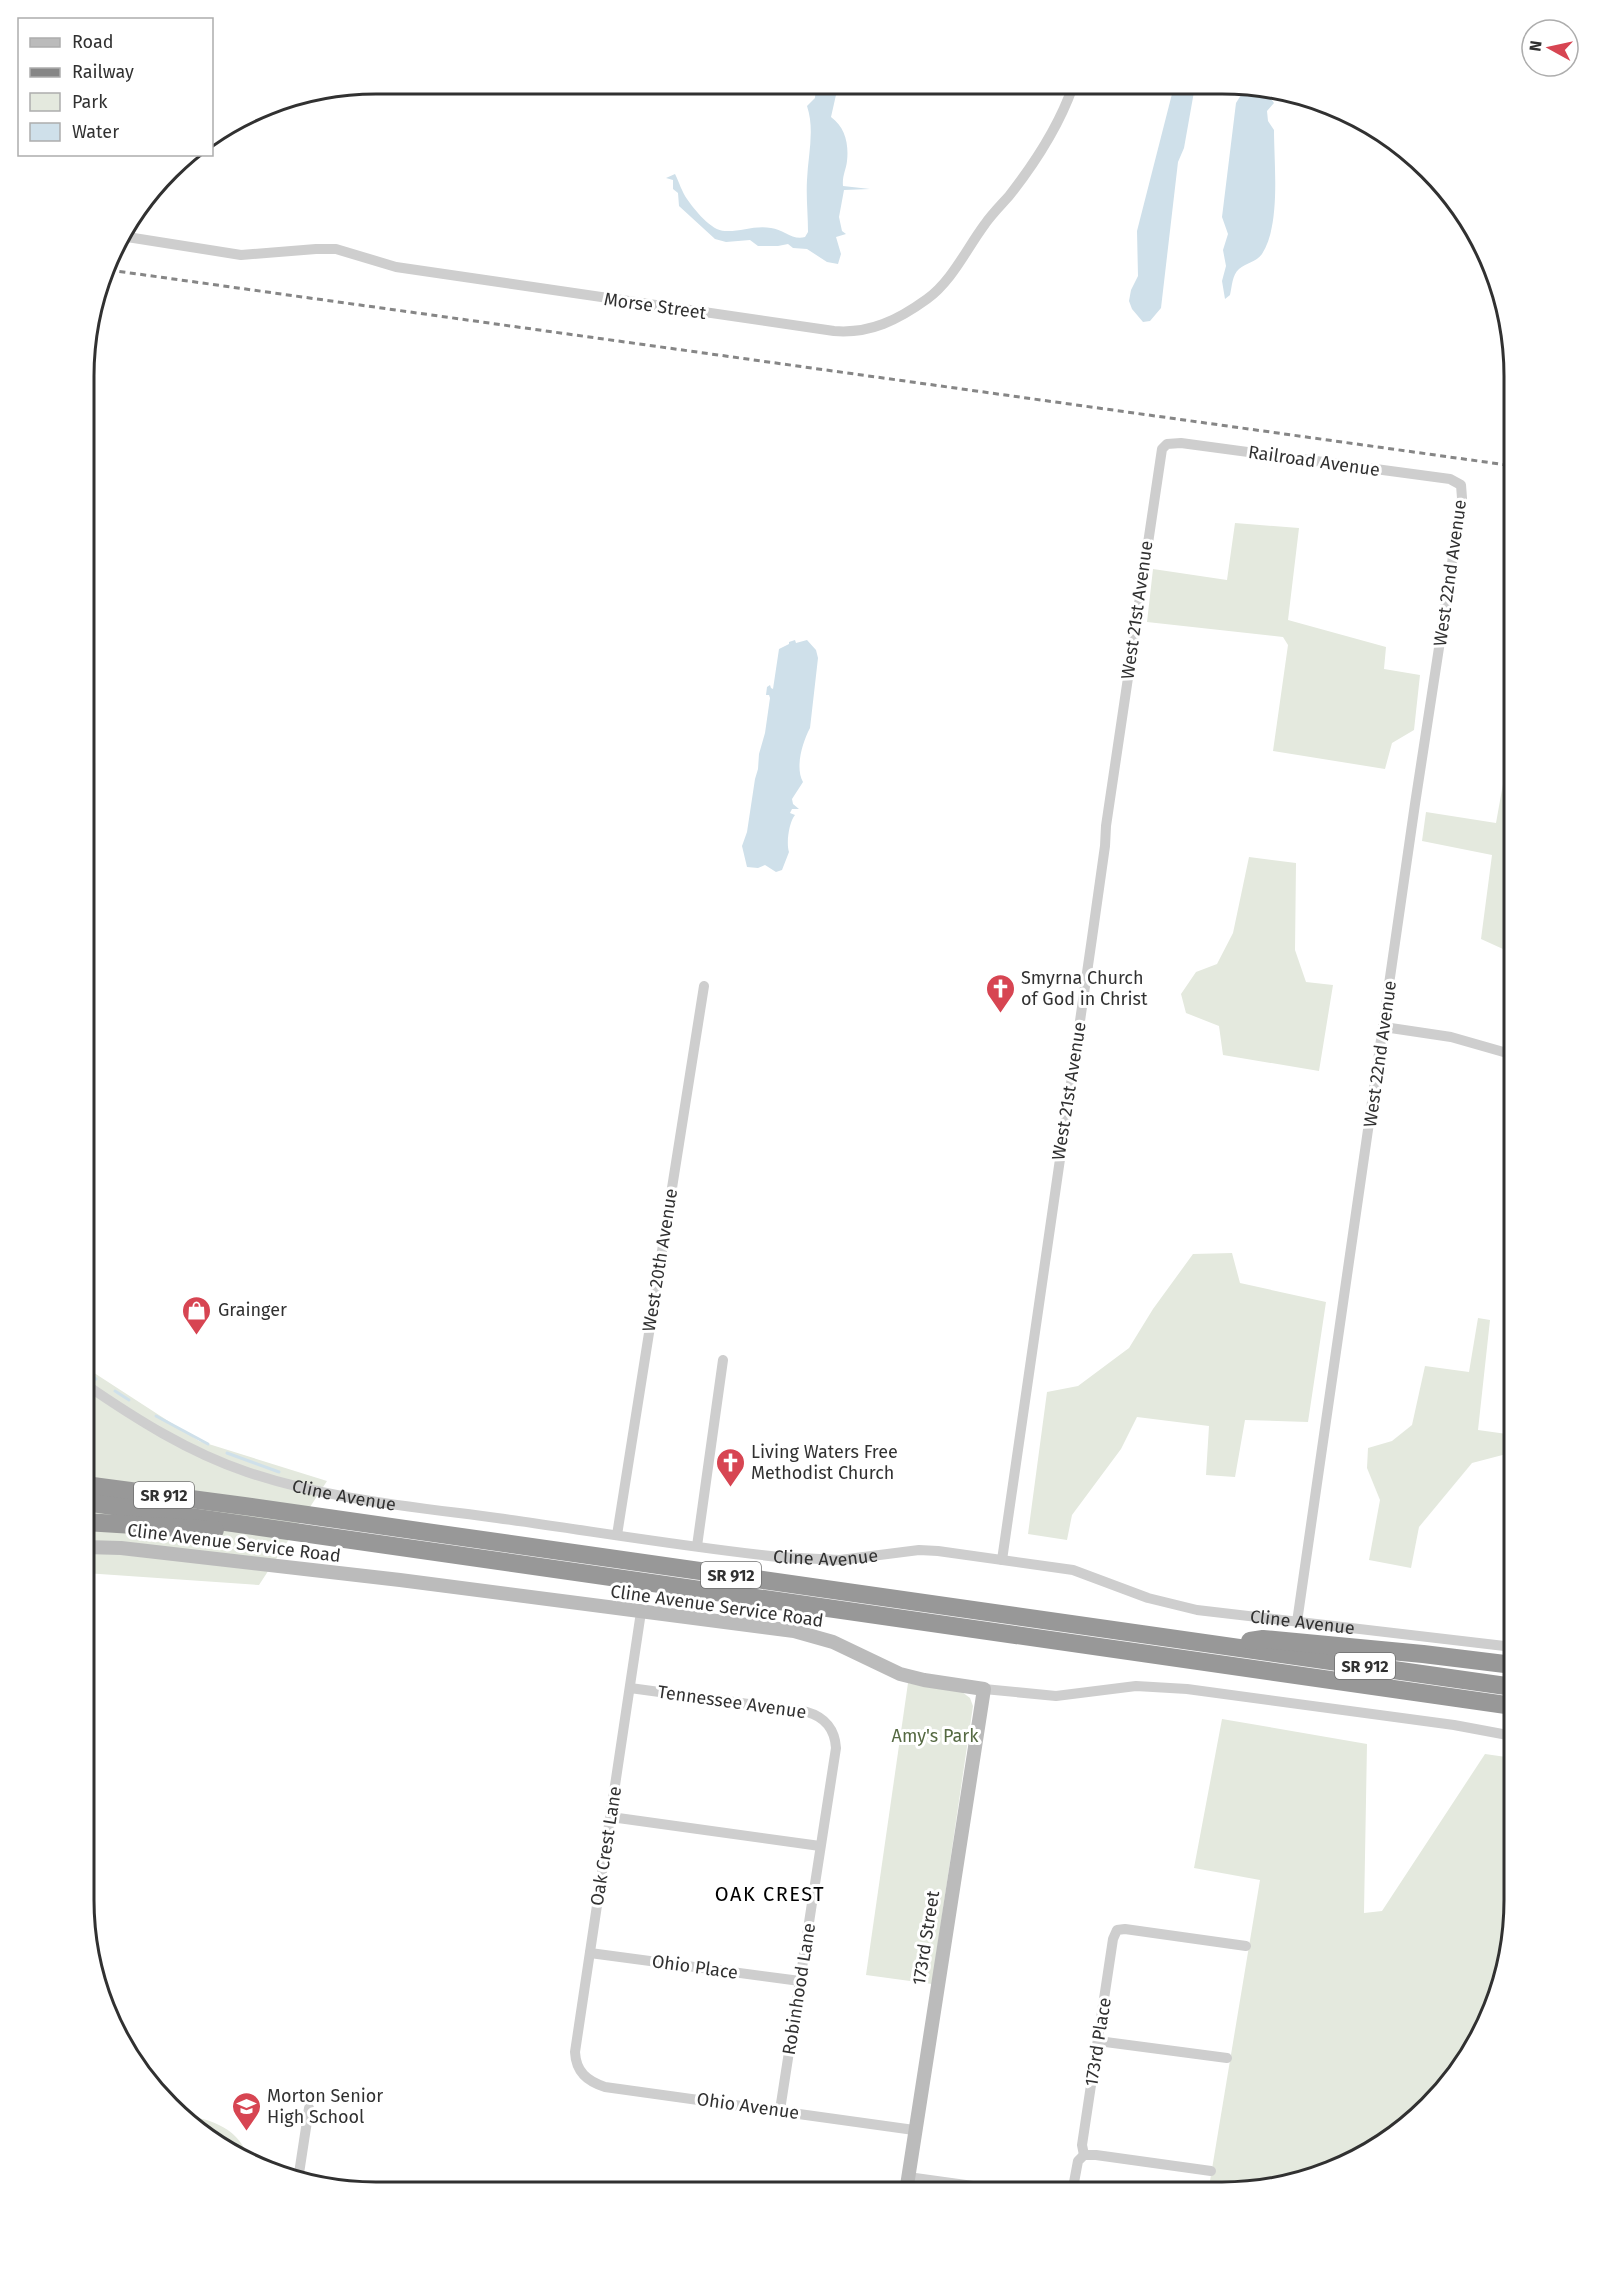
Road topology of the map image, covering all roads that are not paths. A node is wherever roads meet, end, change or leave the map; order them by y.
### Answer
1 (1070, 94) edge
2 (131, 238) edge
3 (1165, 445) joint
4 (1461, 485) joint
5 (704, 986) dead end
6 (1384, 1027) junction
7 (1504, 1052) edge
8 (723, 1359) dead end
9 (94, 1390) edge
10 (94, 1478) edge
11 (94, 1486) edge
12 (94, 1503) edge
13 (244, 1506) junction
14 (94, 1523) edge
15 (291, 1530) junction
16 (617, 1535) junction
17 (697, 1546) junction
18 (94, 1547) edge
19 (1002, 1560) junction
20 (641, 1612) junction
21 (1297, 1622) junction
22 (1217, 1645) junction
23 (1504, 1646) edge
24 (1504, 1664) edge
25 (1504, 1686) edge
26 (630, 1688) junction
27 (984, 1689) junction
28 (1504, 1705) edge
29 (830, 1727) joint
30 (1504, 1734) edge
31 (611, 1817) junction
32 (820, 1846) junction
33 (1246, 1946) dead end
34 (590, 1953) junction
35 (800, 1981) junction
36 (1098, 2041) junction
37 (1227, 2058) dead end
38 (584, 2077) joint
39 (309, 2108) dead end
40 (780, 2110) junction
41 (914, 2130) junction
42 (1084, 2155) junction
43 (1211, 2171) dead end
44 (299, 2172) edge
45 (908, 2177) junction
46 (907, 2182) edge
47 (944, 2182) edge
48 (1073, 2182) edge

1 - 2 street, Morse Street
3 - 4 street, Railroad Avenue
3 - 19 street, West 21st Avenue
4 - 6 street, West 22nd Avenue
5 - 16 street, West 20th Avenue
6 - 7 street
6 - 21 street, West 22nd Avenue
8 - 17 street
9 - 16 street, Cline Avenue
10 - 13 highway
11 - 13 highway, Cline Avenue / SR 912
12 - 15 highway, SR 912
13 - 22 highway, Cline Avenue / SR 912
14 - 15 highway
15 - 28 highway, SR 912
16 - 17 street, Cline Avenue
17 - 19 street, Cline Avenue
18 - 20 street, Cline Avenue Service Road
19 - 21 street, Cline Avenue
20 - 26 street, Oak Crest Lane
20 - 27 street, Cline Avenue Service Road
21 - 23 street, Cline Avenue
22 - 24 highway
22 - 25 highway, Cline Avenue / SR 912
26 - 29 street, Tennessee Avenue
26 - 31 street, Oak Crest Lane
27 - 30 street, Cline Avenue Service Road
27 - 41 street, 173rd Street
29 - 32 street, Robinhood Lane
31 - 32 street
31 - 34 street, Oak Crest Lane
32 - 35 street, Robinhood Lane
33 - 36 street, 173rd Place
34 - 35 street, Ohio Place
34 - 38 street, Oak Crest Lane
35 - 40 street, Robinhood Lane
36 - 37 street
36 - 42 street, 173rd Place
38 - 40 street, Ohio Avenue
39 - 44 street
40 - 41 street, Ohio Avenue
41 - 45 street, 173rd Street
42 - 43 street
42 - 48 street, 173rd Place
45 - 46 street, 173rd Street
45 - 47 street

